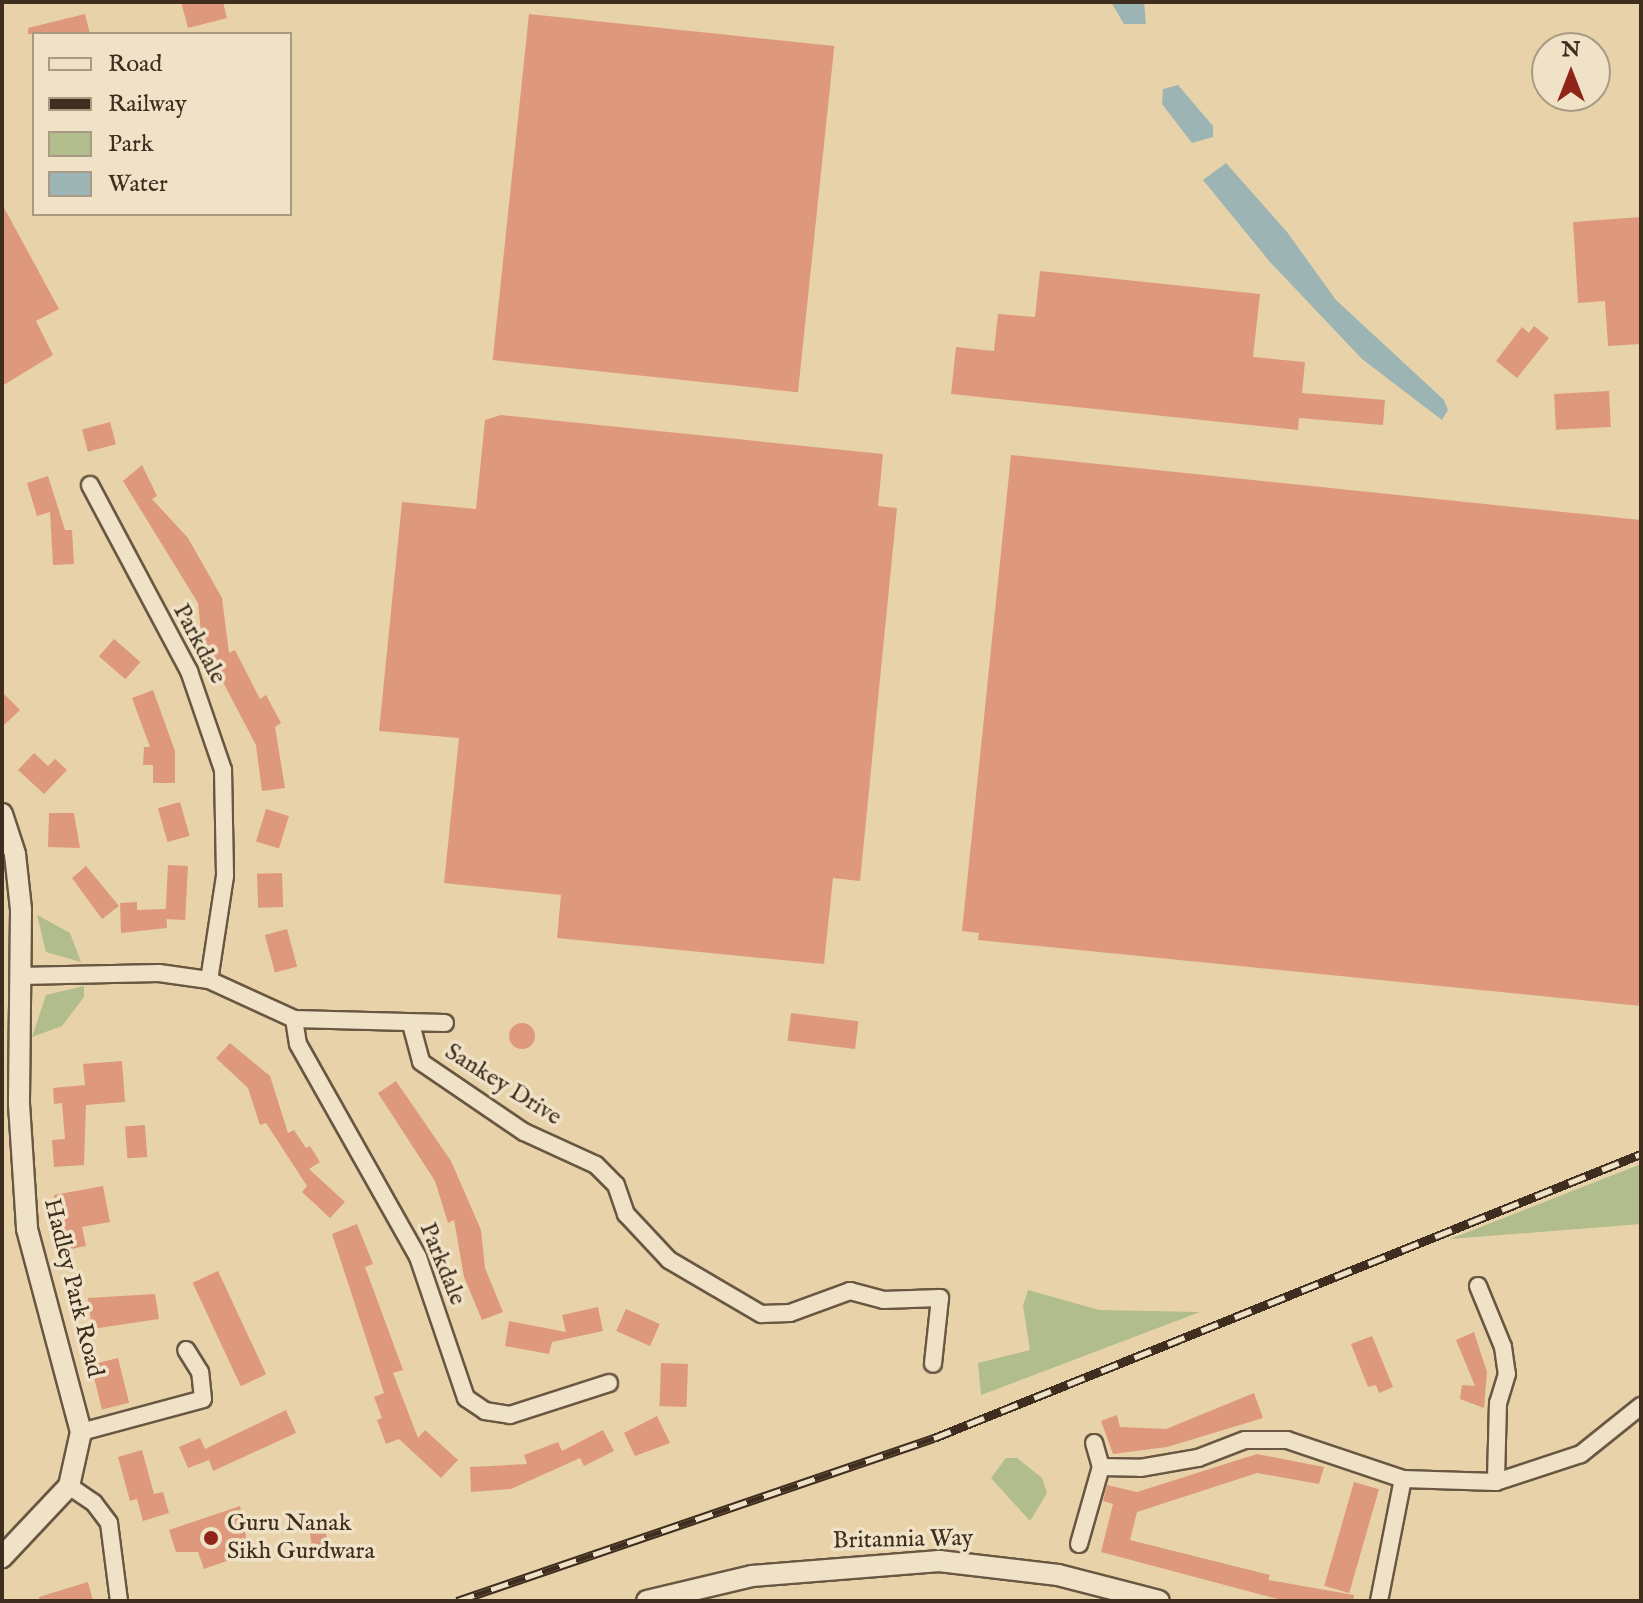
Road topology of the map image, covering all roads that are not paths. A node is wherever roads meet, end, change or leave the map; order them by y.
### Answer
1 (90, 485) dead end
2 (2, 814) edge
3 (20, 976) junction
4 (209, 980) junction
5 (294, 1019) junction
6 (445, 1023) dead end
7 (411, 1024) junction
8 (1478, 1286) dead end
9 (186, 1350) dead end
10 (933, 1364) dead end
11 (609, 1383) dead end
12 (1641, 1406) edge
13 (81, 1432) junction
14 (1094, 1443) dead end
15 (1101, 1467) junction
16 (1403, 1479) junction
17 (1496, 1482) junction
18 (69, 1486) junction
19 (1079, 1544) dead end
20 (2, 1557) edge
21 (119, 1601) edge
22 (647, 1601) edge
23 (1159, 1601) edge
24 (1379, 1601) edge

1 - 4 street, Parkdale
2 - 3 street, Hadley Park Road
3 - 4 street
3 - 13 street, Hadley Park Road
4 - 5 street
5 - 7 street
5 - 11 street, Parkdale
6 - 7 street
7 - 10 street, Sankey Drive
8 - 17 street
9 - 13 street
12 - 17 street
13 - 18 street, Hadley Park Road
14 - 15 street
15 - 16 street
15 - 19 street
16 - 17 street
16 - 24 street
18 - 20 street
18 - 21 street
22 - 23 street, Britannia Way

